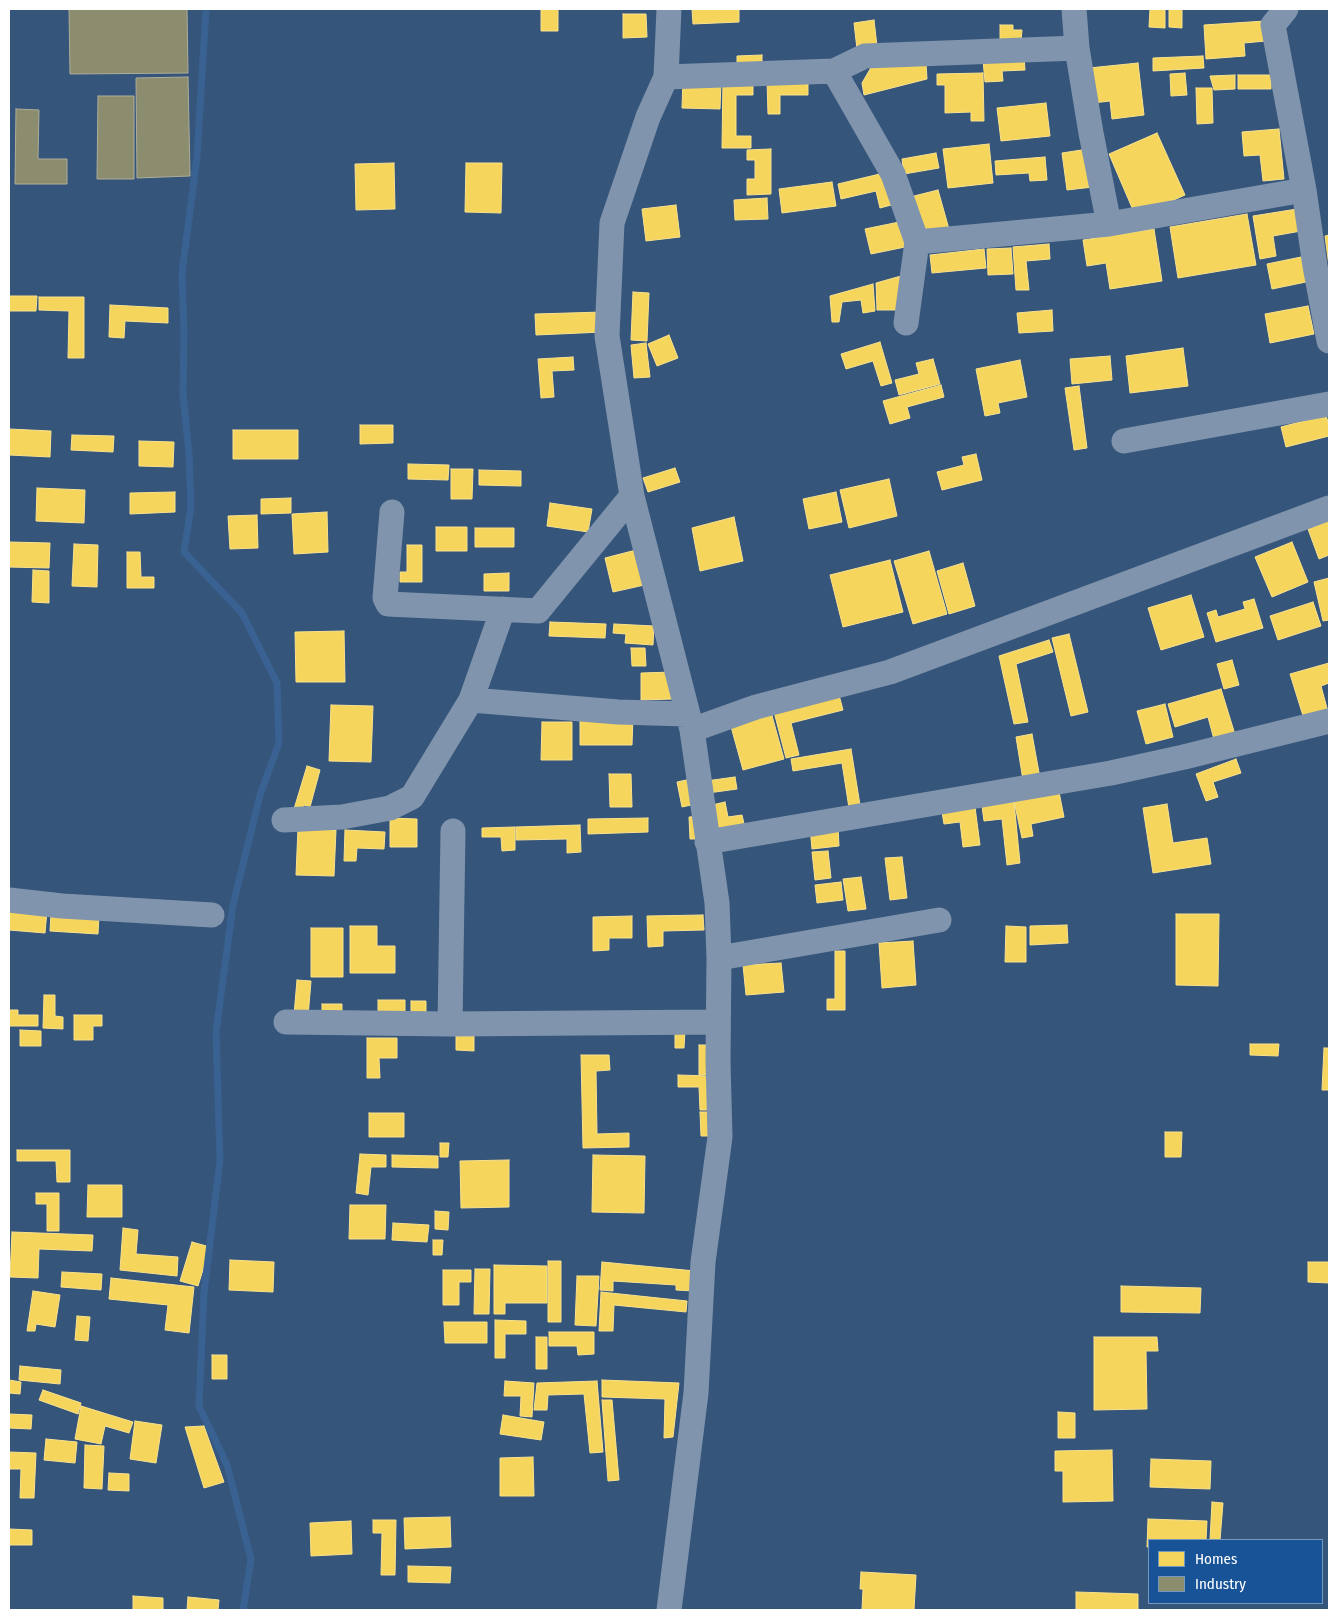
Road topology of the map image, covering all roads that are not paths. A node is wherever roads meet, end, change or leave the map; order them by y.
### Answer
1 (669, 9) edge
2 (1074, 9) edge
3 (1286, 9) edge
4 (1077, 48) junction
5 (834, 71) junction
6 (666, 78) junction
7 (1304, 190) junction
8 (1109, 224) junction
9 (917, 242) junction
10 (906, 322) dead end
11 (1329, 341) edge
12 (1329, 404) edge
13 (1124, 440) dead end
14 (632, 496) junction
15 (1329, 508) edge
16 (392, 512) dead end
17 (503, 609) junction
18 (471, 700) junction
19 (1329, 721) edge
20 (690, 722) junction
21 (284, 820) dead end
22 (454, 831) dead end
23 (707, 842) junction
24 (9, 900) edge
25 (212, 915) dead end
26 (940, 920) dead end
27 (718, 958) junction
28 (286, 1022) dead end
29 (718, 1022) junction
30 (450, 1024) junction
31 (669, 1610) edge

1 - 6 street
2 - 4 street
3 - 7 street
4 - 5 street
4 - 8 street
5 - 6 street
5 - 9 street
6 - 14 street
7 - 8 street
7 - 11 street
8 - 9 street
9 - 10 street
12 - 13 street
14 - 17 street
14 - 20 street
15 - 20 street
16 - 17 street
17 - 18 street
18 - 20 street
18 - 21 street
19 - 23 street
20 - 23 street
22 - 30 street
23 - 27 street
24 - 25 street
26 - 27 street
27 - 29 street
28 - 30 street
29 - 30 street
29 - 31 street

